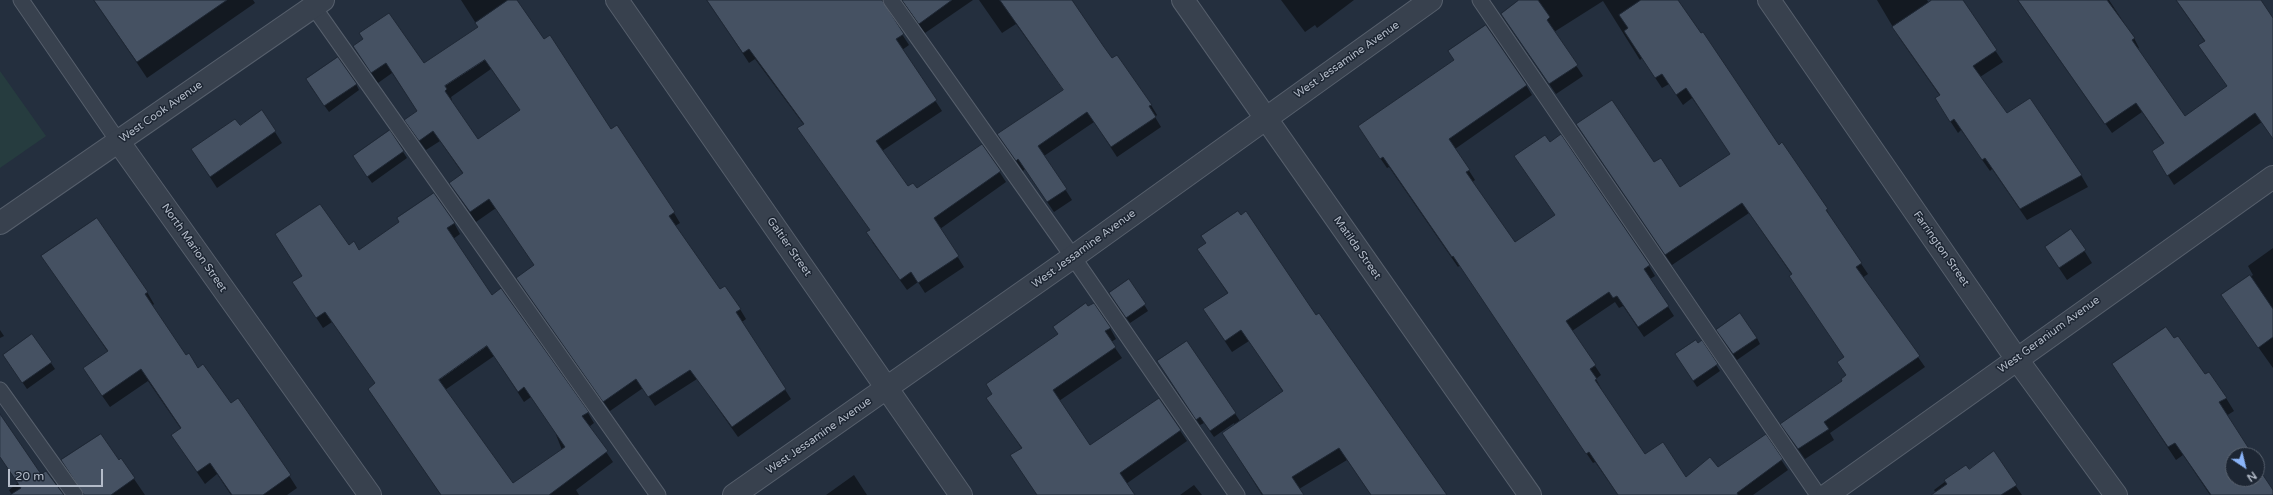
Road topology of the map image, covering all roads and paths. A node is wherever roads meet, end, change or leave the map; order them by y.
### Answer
1 (20, 0) edge
2 (617, 0) edge
3 (891, 0) edge
4 (1183, 0) edge
5 (1431, 0) edge
6 (1480, 0) edge
7 (1769, 0) edge
8 (318, 3) edge
9 (1266, 118) junction
10 (118, 141) junction
11 (2273, 177) edge
12 (0, 223) edge
13 (1073, 257) junction
14 (2016, 358) junction
15 (888, 388) junction
16 (0, 390) edge
17 (75, 495) edge
18 (370, 495) edge
19 (658, 495) edge
20 (734, 495) edge
21 (961, 495) edge
22 (1237, 495) edge
23 (1530, 495) edge
24 (1818, 495) edge
25 (1827, 495) edge
26 (2116, 495) edge

1 - 10 lane, North Marion Street
2 - 15 street, Galtier Street
3 - 13 lane
4 - 9 street, Matilda Street
5 - 9 street, West Jessamine Avenue
6 - 24 lane
7 - 14 street, Farrington Street
8 - 10 street, West Cook Avenue
8 - 19 lane
9 - 13 street, West Jessamine Avenue
9 - 23 street, Matilda Street
10 - 12 street, West Cook Avenue
10 - 18 street, North Marion Street
11 - 14 street, West Geranium Avenue
13 - 15 street, West Jessamine Avenue
13 - 22 lane
14 - 25 street, West Geranium Avenue
14 - 26 street, Farrington Street
15 - 20 street, West Jessamine Avenue
15 - 21 street, Galtier Street
16 - 17 lane

